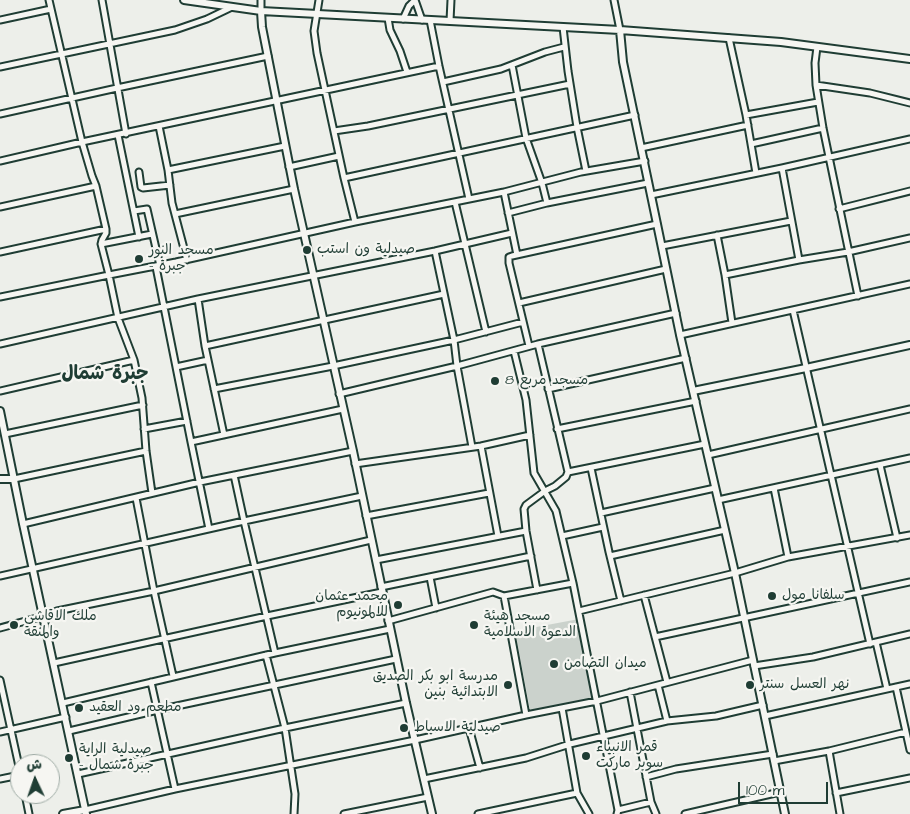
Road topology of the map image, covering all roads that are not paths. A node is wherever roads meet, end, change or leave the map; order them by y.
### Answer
1 (49, 0) edge
2 (102, 0) edge
3 (184, 0) edge
4 (261, 0) edge
5 (319, 0) edge
6 (415, 0) edge
7 (451, 0) edge
8 (614, 0) edge
9 (232, 7) junction
10 (51, 9) junction
11 (261, 11) junction
12 (318, 15) junction
13 (388, 18) junction
14 (403, 19) junction
15 (0, 20) edge
16 (422, 20) junction
17 (430, 20) junction
18 (450, 21) junction
19 (563, 27) junction
20 (620, 30) junction
21 (729, 38) junction
22 (110, 44) junction
23 (564, 47) junction
24 (817, 47) junction
25 (62, 54) junction
26 (268, 56) junction
27 (910, 59) edge
28 (512, 65) junction
29 (439, 66) junction
30 (0, 67) edge
31 (407, 72) junction
32 (442, 82) junction
33 (570, 84) junction
34 (816, 85) junction
35 (117, 88) junction
36 (325, 89) junction
37 (518, 95) junction
38 (72, 98) junction
39 (276, 101) junction
40 (818, 102) junction
41 (910, 103) edge
42 (448, 109) junction
43 (0, 114) edge
44 (635, 115) junction
45 (746, 115) junction
46 (748, 125) junction
47 (159, 126) junction
48 (577, 127) junction
49 (823, 128) junction
50 (334, 131) junction
51 (126, 134) junction
52 (118, 135) junction
53 (526, 138) junction
54 (910, 139) edge
55 (82, 142) junction
56 (752, 144) junction
57 (285, 146) junction
58 (641, 148) junction
59 (459, 153) junction
60 (339, 156) junction
61 (829, 158) junction
62 (644, 161) junction
63 (0, 162) edge
64 (289, 167) junction
65 (782, 168) junction
66 (168, 170) junction
67 (586, 171) junction
68 (139, 172) dead end
69 (756, 173) junction
70 (344, 178) junction
71 (542, 183) junction
72 (648, 183) junction
73 (170, 185) junction
74 (96, 186) junction
75 (294, 189) junction
76 (910, 191) edge
77 (504, 192) junction
78 (651, 195) junction
79 (469, 198) junction
80 (455, 202) junction
81 (547, 204) junction
82 (0, 207) edge
83 (840, 209) junction
84 (134, 212) junction
85 (175, 214) junction
86 (508, 214) junction
87 (791, 221) junction
88 (355, 222) junction
89 (657, 224) junction
90 (106, 229) junction
91 (512, 233) junction
92 (152, 234) junction
93 (304, 234) junction
94 (717, 235) junction
95 (139, 237) junction
96 (910, 238) edge
97 (101, 244) junction
98 (465, 244) junction
99 (662, 246) junction
100 (435, 251) junction
101 (0, 252) edge
102 (848, 252) junction
103 (517, 255) junction
104 (187, 260) junction
105 (799, 260) junction
106 (158, 266) junction
107 (666, 269) junction
108 (725, 274) junction
109 (109, 275) junction
110 (314, 276) junction
111 (910, 284) edge
112 (444, 294) junction
113 (858, 296) junction
114 (0, 297) edge
115 (198, 300) junction
116 (519, 303) junction
117 (164, 307) junction
118 (793, 310) junction
119 (676, 313) junction
120 (118, 318) junction
121 (324, 321) junction
122 (523, 322) junction
123 (732, 323) junction
124 (486, 332) junction
125 (680, 335) junction
126 (454, 340) junction
127 (0, 344) edge
128 (538, 344) junction
129 (205, 346) junction
130 (529, 346) junction
131 (909, 347) edge
132 (514, 351) junction
133 (686, 358) junction
134 (134, 360) junction
135 (208, 360) junction
136 (176, 366) junction
137 (333, 366) junction
138 (457, 366) junction
139 (806, 368) junction
140 (214, 389) junction
141 (548, 389) junction
142 (0, 391) edge
143 (693, 392) junction
144 (339, 394) junction
145 (696, 401) junction
146 (143, 405) junction
147 (343, 409) junction
148 (910, 409) edge
149 (0, 411) edge
150 (186, 421) junction
151 (557, 428) junction
152 (821, 428) junction
153 (144, 429) junction
154 (5, 434) junction
155 (224, 435) junction
156 (530, 435) junction
157 (191, 442) junction
158 (705, 444) junction
159 (481, 446) junction
160 (472, 447) junction
161 (146, 451) junction
162 (352, 451) junction
163 (708, 454) junction
164 (910, 458) edge
165 (355, 464) junction
166 (880, 464) junction
167 (591, 468) junction
168 (568, 472) junction
169 (234, 475) junction
170 (832, 476) junction
171 (0, 479) edge
172 (14, 479) junction
173 (200, 482) junction
174 (715, 488) junction
175 (774, 488) junction
176 (545, 491) junction
177 (152, 493) junction
178 (489, 493) junction
179 (362, 496) junction
180 (136, 498) junction
181 (718, 500) junction
182 (600, 513) junction
183 (366, 516) junction
184 (244, 521) junction
185 (23, 524) junction
186 (604, 527) junction
187 (210, 529) junction
188 (725, 530) junction
189 (526, 531) junction
190 (910, 535) edge
191 (498, 536) junction
192 (562, 536) junction
193 (897, 538) junction
194 (371, 540) junction
195 (145, 544) junction
196 (847, 546) junction
197 (530, 556) junction
198 (610, 556) junction
199 (788, 557) junction
200 (376, 560) junction
201 (33, 568) junction
202 (255, 568) junction
203 (735, 574) junction
204 (0, 576) edge
205 (430, 577) junction
206 (910, 582) edge
207 (573, 583) junction
208 (382, 590) junction
209 (537, 590) junction
210 (154, 591) junction
211 (858, 593) junction
212 (504, 596) junction
213 (644, 596) junction
214 (621, 601) junction
215 (436, 608) junction
216 (579, 611) junction
217 (44, 616) junction
218 (267, 616) junction
219 (744, 618) junction
220 (388, 621) junction
221 (0, 628) edge
222 (390, 629) junction
223 (910, 634) edge
224 (655, 637) junction
225 (165, 639) junction
226 (873, 643) junction
227 (275, 653) junction
228 (266, 655) junction
229 (396, 659) junction
230 (754, 663) junction
231 (54, 664) junction
232 (173, 676) junction
233 (0, 681) edge
234 (151, 682) junction
235 (667, 682) junction
236 (273, 684) junction
237 (910, 684) edge
238 (658, 685) junction
239 (896, 687) junction
240 (887, 689) junction
241 (630, 692) junction
242 (597, 701) junction
243 (63, 703) junction
244 (406, 703) junction
245 (762, 705) junction
246 (562, 708) junction
247 (158, 710) junction
248 (526, 715) junction
249 (765, 716) junction
250 (66, 718) junction
251 (668, 721) junction
252 (285, 728) junction
253 (469, 728) junction
254 (637, 728) junction
255 (11, 729) junction
256 (0, 732) edge
257 (69, 732) junction
258 (906, 732) junction
259 (604, 736) junction
260 (415, 740) junction
261 (570, 744) junction
262 (829, 750) junction
263 (910, 750) edge
264 (16, 754) edge
265 (166, 754) junction
266 (773, 754) junction
267 (774, 761) junction
268 (291, 765) junction
269 (480, 768) junction
270 (78, 774) junction
271 (646, 777) junction
272 (910, 778) edge
273 (424, 780) junction
274 (175, 789) junction
275 (780, 792) junction
276 (577, 793) junction
277 (836, 793) junction
278 (428, 797) junction
279 (651, 802) junction
280 (86, 812) edge
281 (618, 812) edge
282 (63, 814) edge
283 (294, 814) edge
284 (344, 814) edge
285 (432, 814) edge
286 (478, 814) edge
287 (589, 814) edge
288 (656, 814) edge
289 (685, 814) edge
290 (785, 814) edge
291 (840, 814) edge

1 - 10 street
2 - 22 street
3 - 9 street
4 - 11 street
5 - 12 street
6 - 14 street
6 - 16 street
7 - 18 street
8 - 20 street
9 - 11 street
9 - 22 street
10 - 15 street
10 - 25 street
11 - 12 street
11 - 26 street
12 - 13 street
12 - 36 street
13 - 14 street
13 - 31 street
14 - 16 street
16 - 17 street
17 - 18 street
17 - 29 street
18 - 19 street
19 - 20 street
19 - 23 street
20 - 21 street
20 - 44 street
21 - 24 street
21 - 45 street
22 - 25 street
22 - 35 street
23 - 28 street
23 - 33 street
24 - 27 street
24 - 34 street
25 - 30 street
25 - 38 street
26 - 35 street
26 - 39 street
28 - 32 street
28 - 37 street
29 - 31 street
29 - 32 street
31 - 36 street
32 - 42 street
33 - 37 street
33 - 48 street
34 - 40 street
34 - 41 street
35 - 38 street
35 - 51 street
36 - 39 street
36 - 50 street
37 - 42 street
37 - 53 street
38 - 43 street
38 - 55 street
39 - 47 street
39 - 57 street
40 - 45 street
40 - 49 street
42 - 50 street
42 - 59 street
44 - 48 street
44 - 58 street
45 - 46 street
46 - 56 street
46 - 58 street
47 - 51 street
47 - 66 street
48 - 53 street
48 - 67 street
49 - 56 street
49 - 61 street
50 - 60 street
51 - 52 street
52 - 55 street
52 - 84 street
53 - 59 street
53 - 71 street
54 - 61 street
55 - 63 street
55 - 74 street
56 - 69 street
57 - 64 street
57 - 66 street
58 - 62 street
59 - 70 street
59 - 79 street
60 - 64 street
60 - 70 street
61 - 65 street
61 - 83 street
62 - 67 street
62 - 72 street
64 - 75 street
65 - 69 street
65 - 87 street
66 - 73 street
67 - 71 street
68 - 73 street
69 - 78 street
70 - 88 street
71 - 77 street
71 - 81 street
72 - 78 street
72 - 81 street
73 - 85 street
74 - 82 street
74 - 90 street
75 - 85 street
75 - 93 street
76 - 83 street
77 - 79 street
77 - 86 street
78 - 89 street
79 - 80 street
80 - 88 street
80 - 98 street
81 - 86 street
83 - 102 street
84 - 92 street
84 - 95 street
85 - 104 street
86 - 91 street
87 - 94 street
87 - 105 street
88 - 93 street
89 - 99 street
89 - 103 street
90 - 97 street
90 - 101 street
91 - 98 street
91 - 103 street
92 - 95 street
92 - 106 street
93 - 104 street
93 - 110 street
94 - 99 street
94 - 108 street
95 - 97 street
96 - 102 street
97 - 109 street
98 - 100 street
98 - 124 street
99 - 107 street
100 - 110 street
100 - 112 street
102 - 105 street
102 - 113 street
103 - 116 street
104 - 106 street
105 - 108 street
106 - 109 street
106 - 117 street
107 - 116 street
107 - 119 street
108 - 123 street
109 - 114 street
109 - 120 street
110 - 115 street
110 - 121 street
111 - 113 street
112 - 121 street
112 - 126 street
113 - 118 street
115 - 117 street
115 - 129 street
116 - 122 street
117 - 120 street
117 - 136 street
118 - 123 street
118 - 139 street
119 - 125 street
119 - 128 street
120 - 127 street
120 - 134 street
121 - 129 street
121 - 137 street
122 - 124 street
122 - 130 street
123 - 125 street
124 - 126 street
125 - 133 street
126 - 137 street
126 - 138 street
128 - 130 street
128 - 141 street
129 - 135 street
130 - 132 street
131 - 139 street
132 - 138 street
132 - 156 street
133 - 141 street
133 - 143 street
134 - 142 street
134 - 146 street
135 - 136 street
135 - 140 street
136 - 150 street
137 - 140 street
137 - 144 street
138 - 144 street
138 - 160 street
139 - 143 street
139 - 152 street
140 - 155 street
141 - 151 street
143 - 145 street
144 - 147 street
145 - 151 street
145 - 158 street
146 - 153 street
146 - 154 street
147 - 155 street
147 - 162 street
148 - 152 street
149 - 154 street
150 - 153 street
150 - 157 street
151 - 168 street
152 - 163 street
152 - 170 street
153 - 161 street
154 - 172 street
155 - 157 street
156 - 159 street
156 - 176 street
157 - 173 street
158 - 163 street
158 - 167 street
159 - 160 street
159 - 178 street
160 - 165 street
161 - 172 street
161 - 177 street
162 - 165 street
162 - 169 street
163 - 174 street
164 - 166 street
165 - 179 street
166 - 170 street
166 - 193 street
167 - 168 street
167 - 182 street
168 - 176 street
169 - 173 street
169 - 184 street
170 - 175 street
170 - 196 street
171 - 172 street
172 - 185 street
173 - 177 street
173 - 187 street
174 - 181 street
174 - 182 street
175 - 181 street
175 - 199 street
176 - 189 street
176 - 192 street
177 - 180 street
178 - 183 street
178 - 191 street
179 - 183 street
179 - 184 street
180 - 185 street
180 - 195 street
181 - 188 street
182 - 186 street
183 - 194 street
184 - 187 street
184 - 202 street
185 - 201 street
186 - 192 street
186 - 198 street
187 - 195 street
188 - 198 street
188 - 203 street
189 - 191 street
189 - 197 street
190 - 193 street
191 - 200 street
192 - 207 street
193 - 196 street
194 - 200 street
194 - 202 street
195 - 201 street
195 - 210 street
196 - 199 street
196 - 211 street
197 - 205 street
197 - 209 street
198 - 214 street
199 - 203 street
200 - 208 street
201 - 204 street
201 - 217 street
202 - 210 street
202 - 218 street
203 - 213 street
203 - 219 street
205 - 208 street
205 - 215 street
206 - 211 street
207 - 209 street
207 - 216 street
208 - 218 street
208 - 220 street
209 - 212 street
210 - 217 street
210 - 225 street
211 - 219 street
211 - 226 street
212 - 215 street
212 - 248 street
213 - 214 street
213 - 224 street
214 - 216 street
215 - 220 street
216 - 242 street
217 - 221 street
217 - 231 street
218 - 225 street
218 - 227 street
219 - 224 street
219 - 230 street
220 - 222 street
222 - 227 street
222 - 229 street
223 - 226 street
224 - 235 street
225 - 231 street
225 - 232 street
226 - 230 street
226 - 240 street
227 - 228 street
228 - 232 street
228 - 236 street
229 - 236 street
229 - 244 street
230 - 235 street
230 - 245 street
231 - 243 street
232 - 234 street
233 - 255 street
234 - 243 street
234 - 247 street
235 - 238 street
236 - 247 street
236 - 252 street
237 - 239 street
238 - 241 street
238 - 251 street
239 - 240 street
239 - 258 street
240 - 249 street
241 - 242 street
241 - 254 street
242 - 246 street
242 - 259 street
243 - 250 street
244 - 252 street
244 - 260 street
245 - 249 street
245 - 251 street
246 - 248 street
246 - 261 street
247 - 257 street
247 - 265 street
248 - 253 street
249 - 266 street
250 - 255 street
250 - 257 street
251 - 254 street
252 - 265 street
252 - 268 street
253 - 260 street
253 - 269 street
254 - 259 street
254 - 271 street
255 - 256 street
255 - 264 street
257 - 270 street
258 - 262 street
258 - 263 street
259 - 261 street
259 - 281 street
260 - 268 street
260 - 273 street
261 - 269 street
261 - 276 street
262 - 267 street
262 - 277 street
265 - 270 street
265 - 274 street
266 - 267 street
266 - 271 street
267 - 275 street
268 - 274 street
268 - 283 street
269 - 273 street
270 - 280 street
271 - 279 street
272 - 277 street
273 - 278 street
274 - 280 street
275 - 289 street
275 - 290 street
276 - 286 street
276 - 287 street
277 - 291 street
278 - 284 street
278 - 285 street
279 - 281 street
279 - 288 street
280 - 282 street

